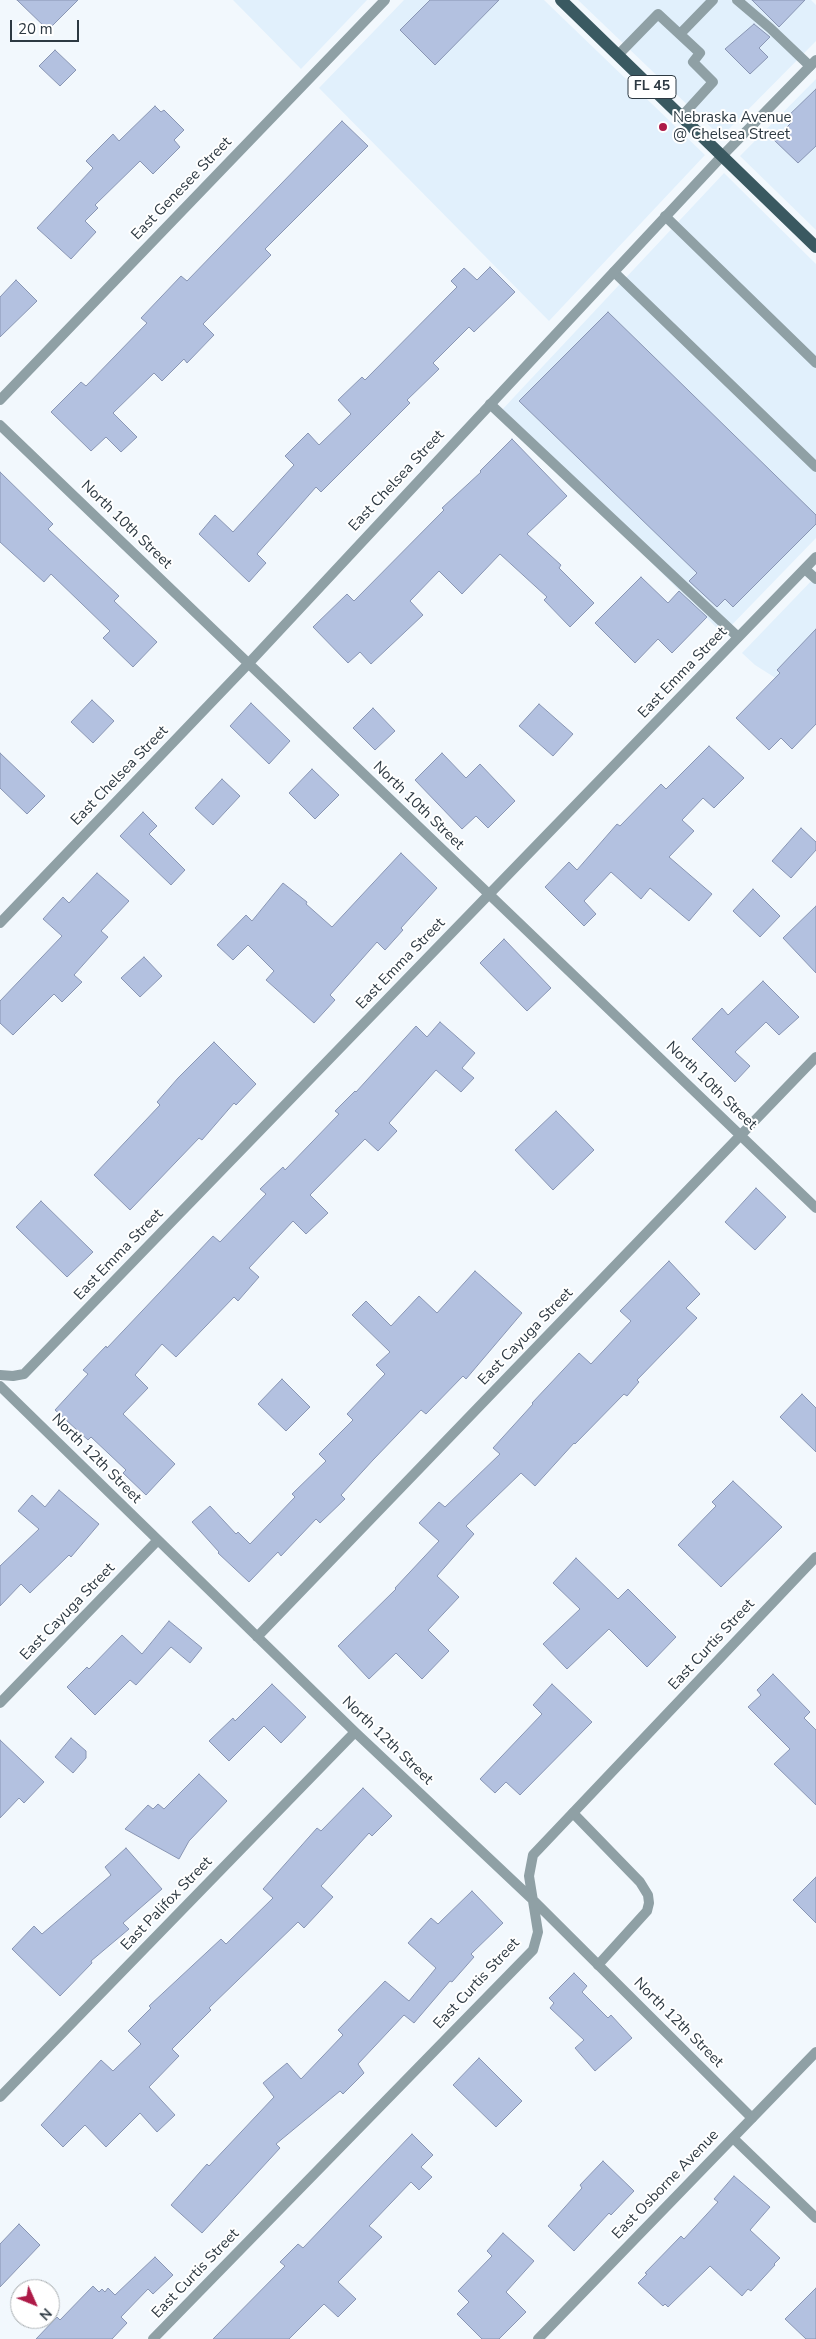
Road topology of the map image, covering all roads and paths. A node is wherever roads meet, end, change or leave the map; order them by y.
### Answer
1 (386, 0) edge
2 (561, 0) edge
3 (713, 0) edge
4 (738, 0) edge
5 (680, 34) junction
6 (618, 55) junction
7 (813, 63) edge
8 (682, 116) junction
9 (722, 155) junction
10 (665, 216) junction
11 (816, 247) edge
12 (614, 272) junction
13 (816, 363) edge
14 (0, 400) edge
15 (490, 404) junction
16 (0, 425) edge
17 (816, 467) edge
18 (816, 557) edge
19 (805, 569) junction
20 (816, 579) edge
21 (738, 637) junction
22 (249, 663) junction
23 (489, 895) junction
24 (0, 923) edge
25 (816, 1057) edge
26 (741, 1136) junction
27 (816, 1208) edge
28 (0, 1375) edge
29 (0, 1386) edge
30 (157, 1541) junction
31 (816, 1557) edge
32 (257, 1637) junction
33 (0, 1703) edge
34 (355, 1732) junction
35 (573, 1813) junction
36 (531, 1898) junction
37 (598, 1965) junction
38 (816, 2052) edge
39 (0, 2097) edge
40 (752, 2118) junction
41 (733, 2138) junction
42 (816, 2218) edge
43 (153, 2339) edge
44 (538, 2339) edge

1 - 14 street, East Genesee Street
2 - 6 main road, FL 45
3 - 5 street
4 - 7 street
5 - 6 street
5 - 8 street
6 - 8 main road, FL 45
7 - 9 street, East Chelsea Street
8 - 9 main road, FL 45
9 - 10 street, East Chelsea Street
9 - 11 main road, FL 45
10 - 12 street, East Chelsea Street
10 - 13 street
12 - 15 street, East Chelsea Street
12 - 17 street
15 - 21 street
15 - 22 street, East Chelsea Street
16 - 22 street, North 10th Street
18 - 19 street, East Emma Street
19 - 20 street
19 - 21 street, East Emma Street
21 - 23 street, East Emma Street
22 - 23 street, North 10th Street
22 - 24 street, East Chelsea Street
23 - 26 street, North 10th Street
23 - 28 street, East Emma Street
25 - 26 street, East Cayuga Street
26 - 27 street, North 10th Street
26 - 32 street, East Cayuga Street
29 - 30 street, North 12th Street
30 - 32 street, North 12th Street
30 - 33 street, East Cayuga Street
31 - 35 street, East Curtis Street
32 - 34 street, North 12th Street
34 - 36 street, North 12th Street
34 - 39 street, East Palifox Street
35 - 36 street, East Curtis Street
35 - 37 street
36 - 37 street, North 12th Street
36 - 43 street, East Curtis Street
37 - 40 street, North 12th Street
38 - 40 street, East Osborne Avenue
40 - 41 street, East Osborne Avenue
41 - 42 street
41 - 44 street, East Osborne Avenue

